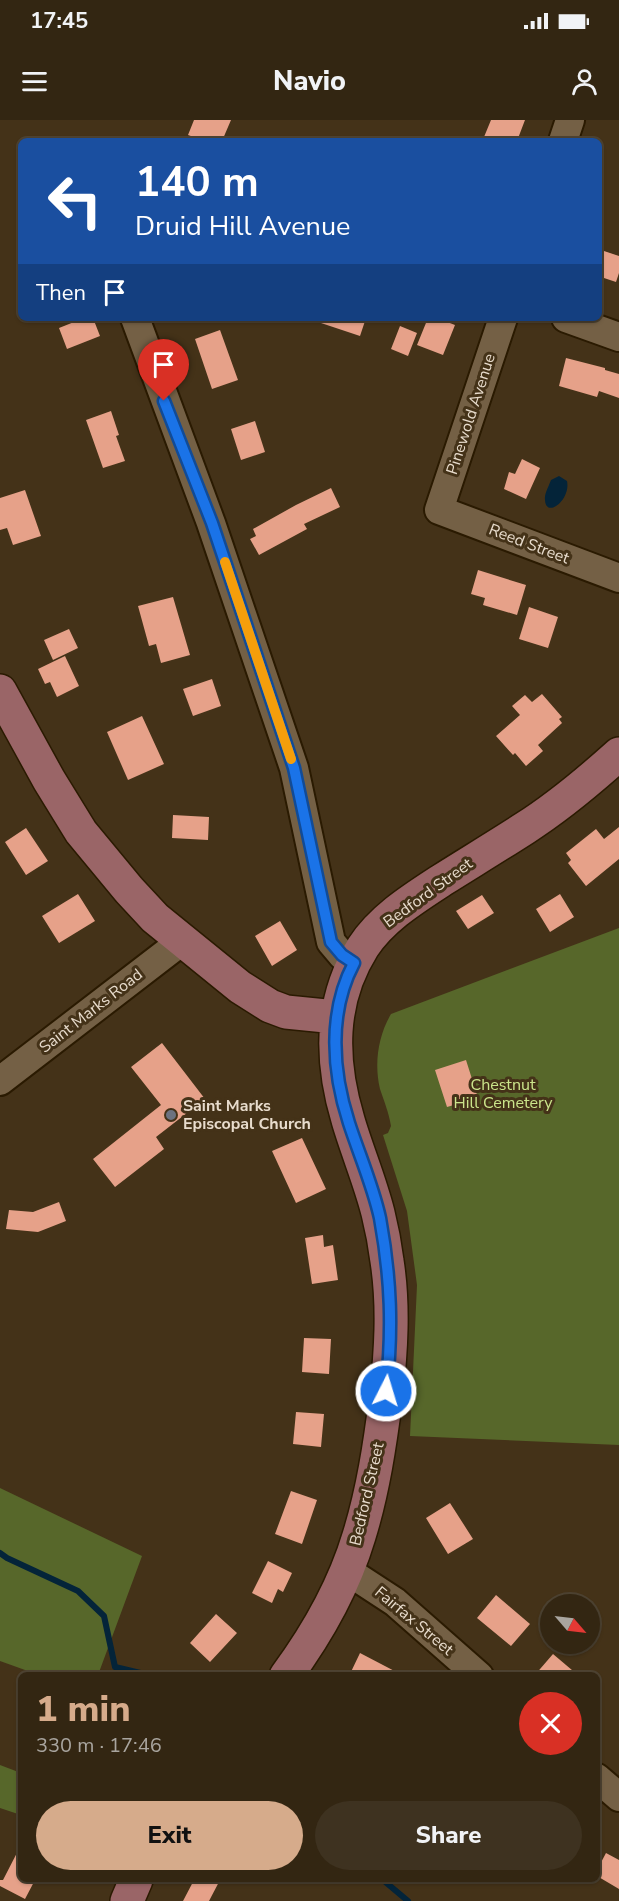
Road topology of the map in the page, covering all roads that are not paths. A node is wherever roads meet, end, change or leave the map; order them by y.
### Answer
1 (570, 120) edge
2 (563, 138) edge
3 (136, 321) edge
4 (502, 321) edge
5 (574, 321) edge
6 (619, 337) edge
7 (439, 510) joint
8 (619, 578) edge
9 (0, 691) edge
10 (619, 754) edge
11 (182, 941) junction
12 (354, 963) junction
13 (336, 1017) junction
14 (0, 1081) edge
15 (346, 1570) junction
16 (289, 1672) edge
17 (474, 1672) edge
18 (600, 1781) edge
19 (619, 1797) edge
20 (135, 1882) edge
21 (127, 1901) edge

1 - 2 street
3 - 12 street
4 - 7 street, Pinewold Avenue
5 - 6 street
7 - 8 street, Reed Street
9 - 11 main road
10 - 12 main road, Bedford Street
11 - 13 main road
11 - 14 street, Saint Marks Road
12 - 13 main road, Bedford Street
13 - 15 main road, Bedford Street
15 - 16 main road, Bedford Street
15 - 17 street, Fairfax Street
18 - 19 street
20 - 21 main road

